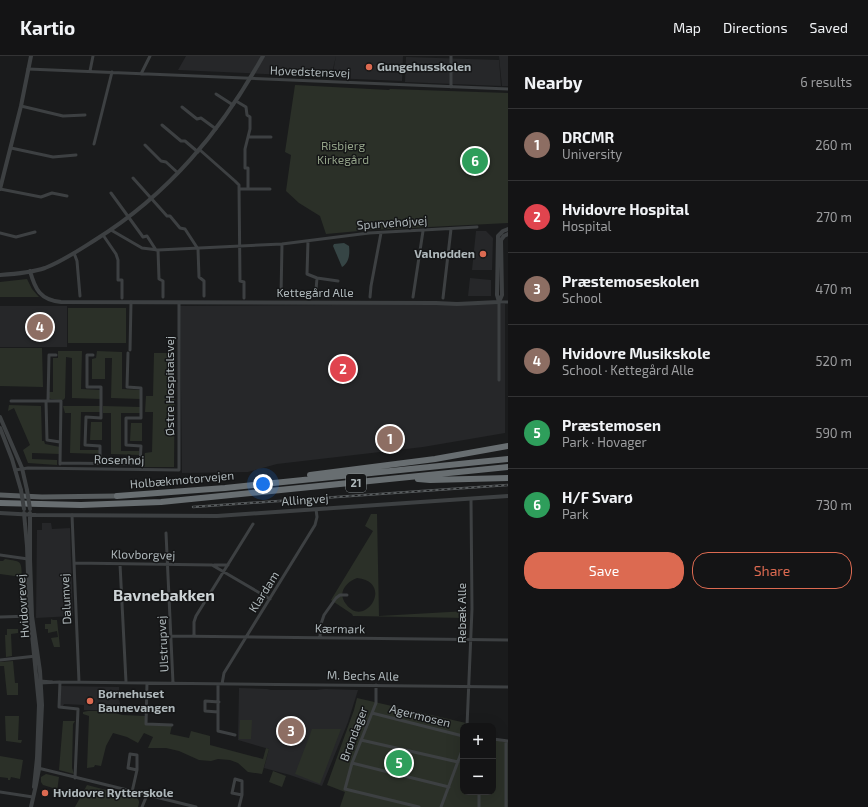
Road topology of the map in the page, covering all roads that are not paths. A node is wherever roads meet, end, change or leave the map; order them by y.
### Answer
1 (32, 56) edge
2 (93, 56) edge
3 (150, 56) edge
4 (263, 56) edge
5 (451, 56) edge
6 (28, 69) junction
7 (90, 71) junction
8 (112, 72) junction
9 (141, 74) junction
10 (250, 78) junction
11 (451, 87) junction
12 (508, 89) edge
13 (216, 94) dead end
14 (235, 103) junction
15 (21, 106) junction
16 (182, 107) dead end
17 (85, 115) dead end
18 (162, 125) dead end
19 (216, 129) junction
20 (248, 137) junction
21 (271, 137) dead end
22 (94, 144) dead end
23 (145, 145) dead end
24 (11, 148) junction
25 (199, 151) junction
26 (76, 155) dead end
27 (178, 173) junction
28 (133, 178) dead end
29 (0, 189) edge
30 (248, 189) junction
31 (270, 189) dead end
32 (240, 190) junction
33 (111, 193) dead end
34 (67, 196) dead end
35 (151, 200) junction
36 (129, 217) junction
37 (477, 227) dead end
38 (450, 229) junction
39 (508, 229) edge
40 (111, 230) junction
41 (423, 230) junction
42 (35, 232) dead end
43 (381, 232) junction
44 (0, 233) edge
45 (508, 234) edge
46 (103, 235) junction
47 (308, 241) junction
48 (282, 244) junction
49 (240, 247) junction
50 (198, 248) junction
51 (157, 250) junction
52 (74, 253) junction
53 (30, 271) junction
54 (0, 275) edge
55 (317, 278) junction
56 (338, 281) dead end
57 (316, 290) dead end
58 (80, 296) dead end
59 (204, 296) dead end
60 (281, 296) dead end
61 (413, 296) dead end
62 (370, 297) dead end
63 (122, 298) dead end
64 (163, 298) dead end
65 (244, 298) dead end
66 (443, 298) dead end
67 (131, 302) junction
68 (499, 302) junction
69 (508, 302) edge
70 (179, 303) junction
71 (130, 350) dead end
72 (128, 353) dead end
73 (56, 355) dead end
74 (93, 355) dead end
75 (499, 380) dead end
76 (11, 401) dead end
77 (47, 401) junction
78 (0, 417) edge
79 (0, 428) edge
80 (60, 442) junction
81 (508, 446) edge
82 (508, 459) edge
83 (60, 463) junction
84 (100, 463) junction
85 (508, 467) edge
86 (22, 468) junction
87 (60, 468) junction
88 (15, 470) junction
89 (179, 470) joint
90 (405, 478) junction
91 (508, 478) edge
92 (252, 485) junction
93 (0, 495) edge
94 (117, 496) joint
95 (508, 496) edge
96 (471, 499) junction
97 (0, 503) edge
98 (316, 509) junction
99 (0, 513) edge
100 (25, 515) junction
101 (30, 515) junction
102 (72, 515) junction
103 (253, 524) dead end
104 (166, 533) dead end
105 (0, 555) edge
106 (29, 559) junction
107 (74, 563) junction
108 (120, 564) junction
109 (168, 564) junction
110 (212, 565) junction
111 (228, 565) junction
112 (224, 571) junction
113 (347, 595) dead end
114 (270, 599) junction
115 (31, 616) junction
116 (0, 618) edge
117 (171, 636) junction
118 (194, 636) junction
119 (247, 636) junction
120 (320, 638) junction
121 (471, 640) junction
122 (508, 640) edge
123 (37, 656) junction
124 (0, 660) edge
125 (40, 682) junction
126 (60, 682) junction
127 (79, 682) junction
128 (126, 682) junction
129 (147, 683) junction
130 (173, 683) junction
131 (220, 684) junction
132 (376, 685) junction
133 (469, 686) junction
134 (508, 686) edge
135 (219, 702) junction
136 (218, 712) junction
137 (372, 713) junction
138 (467, 723) edge
139 (172, 725) dead end
140 (235, 735) dead end
141 (460, 735) edge
142 (361, 740) junction
143 (496, 740) edge
144 (507, 741) edge
145 (460, 756) edge
146 (458, 762) junction
147 (352, 764) junction
148 (38, 768) junction
149 (137, 770) junction
150 (75, 778) junction
151 (449, 786) junction
152 (0, 792) edge
153 (132, 792) junction
154 (147, 795) junction
155 (242, 795) junction
156 (479, 795) edge
157 (33, 797) junction
158 (31, 807) edge
159 (142, 807) edge
160 (196, 807) edge
161 (239, 807) edge
162 (419, 807) edge
163 (441, 807) edge
164 (479, 807) edge
165 (506, 807) edge

1 - 6 street
2 - 7 street
3 - 9 street
4 - 10 street
5 - 11 street
6 - 7 street, Høvedstensvej
6 - 15 street
7 - 8 street, Høvedstensvej
8 - 9 street, Høvedstensvej
8 - 22 street
9 - 10 street, Høvedstensvej
10 - 11 street, Høvedstensvej
10 - 14 street
11 - 12 street, Høvedstensvej
13 - 14 street
14 - 19 street
14 - 20 street
15 - 17 street
15 - 24 street
16 - 19 street
18 - 25 street
19 - 25 street
20 - 21 street
20 - 30 street
23 - 27 street
24 - 26 street
24 - 29 street
25 - 27 street
25 - 32 street
27 - 35 street
28 - 35 street
29 - 34 street
30 - 31 street
30 - 32 street
32 - 49 street
33 - 36 street
35 - 36 street
35 - 50 street
36 - 40 street
36 - 51 street
37 - 38 street, Spurvehøjvej
38 - 41 street, Spurvehøjvej
38 - 66 street
39 - 68 street
40 - 46 street
40 - 51 street, Spurvehøjvej
41 - 43 street, Spurvehøjvej
41 - 61 street
42 - 44 street
43 - 47 street, Spurvehøjvej
43 - 62 street
45 - 68 street
46 - 52 street
46 - 63 street
47 - 48 street, Spurvehøjvej
47 - 55 street
48 - 49 street, Spurvehøjvej
48 - 60 street
49 - 50 street, Spurvehøjvej
49 - 65 street
50 - 51 street, Spurvehøjvej
50 - 59 street
51 - 64 street
52 - 53 street
52 - 58 street
53 - 54 street
53 - 67 street, Kettegård Alle
55 - 56 street
55 - 57 street
67 - 70 street, Kettegård Alle
67 - 71 street
68 - 69 street, Kettegård Alle
68 - 70 street, Kettegård Alle
68 - 75 street
70 - 89 street, Østre Hospitalsvej
72 - 84 street, Rosenhøj
73 - 77 street
74 - 84 street, Rosenhøj
76 - 77 street
77 - 80 street
77 - 80 street
78 - 86 street, Hvidovrevej
79 - 88 street, Hvidovrevej
80 - 83 street
81 - 92 highway
82 - 92 highway, Holbækmotorvejen / 21
83 - 84 street, Rosenhøj
83 - 87 street
85 - 90 highway, Holbækmotorvejen / 21
86 - 87 street, Rosenhøj
86 - 88 street, Rosenhøj
86 - 101 street, Hvidovrevej, bridge
87 - 89 street, Rosenhøj
88 - 100 street, Hvidovrevej, bridge
90 - 91 highway
90 - 97 highway, Holbækmotorvejen / 21
92 - 94 highway, Holbækmotorvejen / 21
93 - 94 main road, Holbækmotorvejen / 21
95 - 96 street, Allingvej
96 - 98 street, Allingvej
96 - 121 street, Rebæk Alle
98 - 102 street, Allingvej
98 - 114 street, Klardam
99 - 100 street, Allingvej
100 - 101 street, Allingvej
100 - 106 street, Hvidovrevej
101 - 102 street, Allingvej
101 - 106 street, Hvidovrevej
102 - 107 street, Dalumvej
103 - 111 street
104 - 109 street, Ulstrupvej
105 - 106 street
106 - 115 street, Hvidovrevej
107 - 108 street, Klovborgvej
107 - 127 street, Dalumvej
108 - 109 street, Klovborgvej
108 - 128 street
109 - 110 street, Klovborgvej
109 - 117 street, Ulstrupvej
110 - 111 street, Klovborgvej
110 - 112 street, Klovborgvej
111 - 112 street
112 - 114 street, Klovborgvej
112 - 118 street
113 - 120 street
114 - 119 street, Klardam
115 - 116 street
115 - 123 street, Hvidovrevej
117 - 118 street, Kærmark
117 - 130 street, Ulstrupvej
118 - 119 street, Kærmark
119 - 120 street, Kærmark
119 - 131 street, Klardam
120 - 121 street, Kærmark
121 - 122 street, Kærmark
121 - 133 street, Rebæk Alle
123 - 124 street
123 - 125 street, Hvidovrevej
125 - 126 street, M. Bechs Alle
125 - 148 street, Hvidovrevej
126 - 127 street, M. Bechs Alle
126 - 150 street
127 - 128 street, M. Bechs Alle
128 - 129 street, M. Bechs Alle
129 - 130 street, M. Bechs Alle
129 - 139 street
130 - 131 street, M. Bechs Alle
131 - 132 street, M. Bechs Alle
131 - 135 street
132 - 133 street, M. Bechs Alle
132 - 137 street, Brøndager
133 - 134 street, M. Bechs Alle
133 - 138 street, Rebæk Alle
135 - 136 street
135 - 136 street
136 - 140 street
137 - 141 street, Agermosen
137 - 142 street, Brøndager
142 - 146 street
142 - 147 street, Brøndager
143 - 144 street
144 - 165 street
145 - 146 street
146 - 151 street
147 - 151 street
147 - 162 street, Brøndager
148 - 150 street
148 - 157 street, Hvidovrevej
149 - 149 street
149 - 153 street
150 - 153 street
151 - 163 street
152 - 157 street
153 - 154 street
154 - 159 street
154 - 160 street
155 - 155 street
155 - 161 street
156 - 164 street
157 - 158 street, Hvidovrevej

